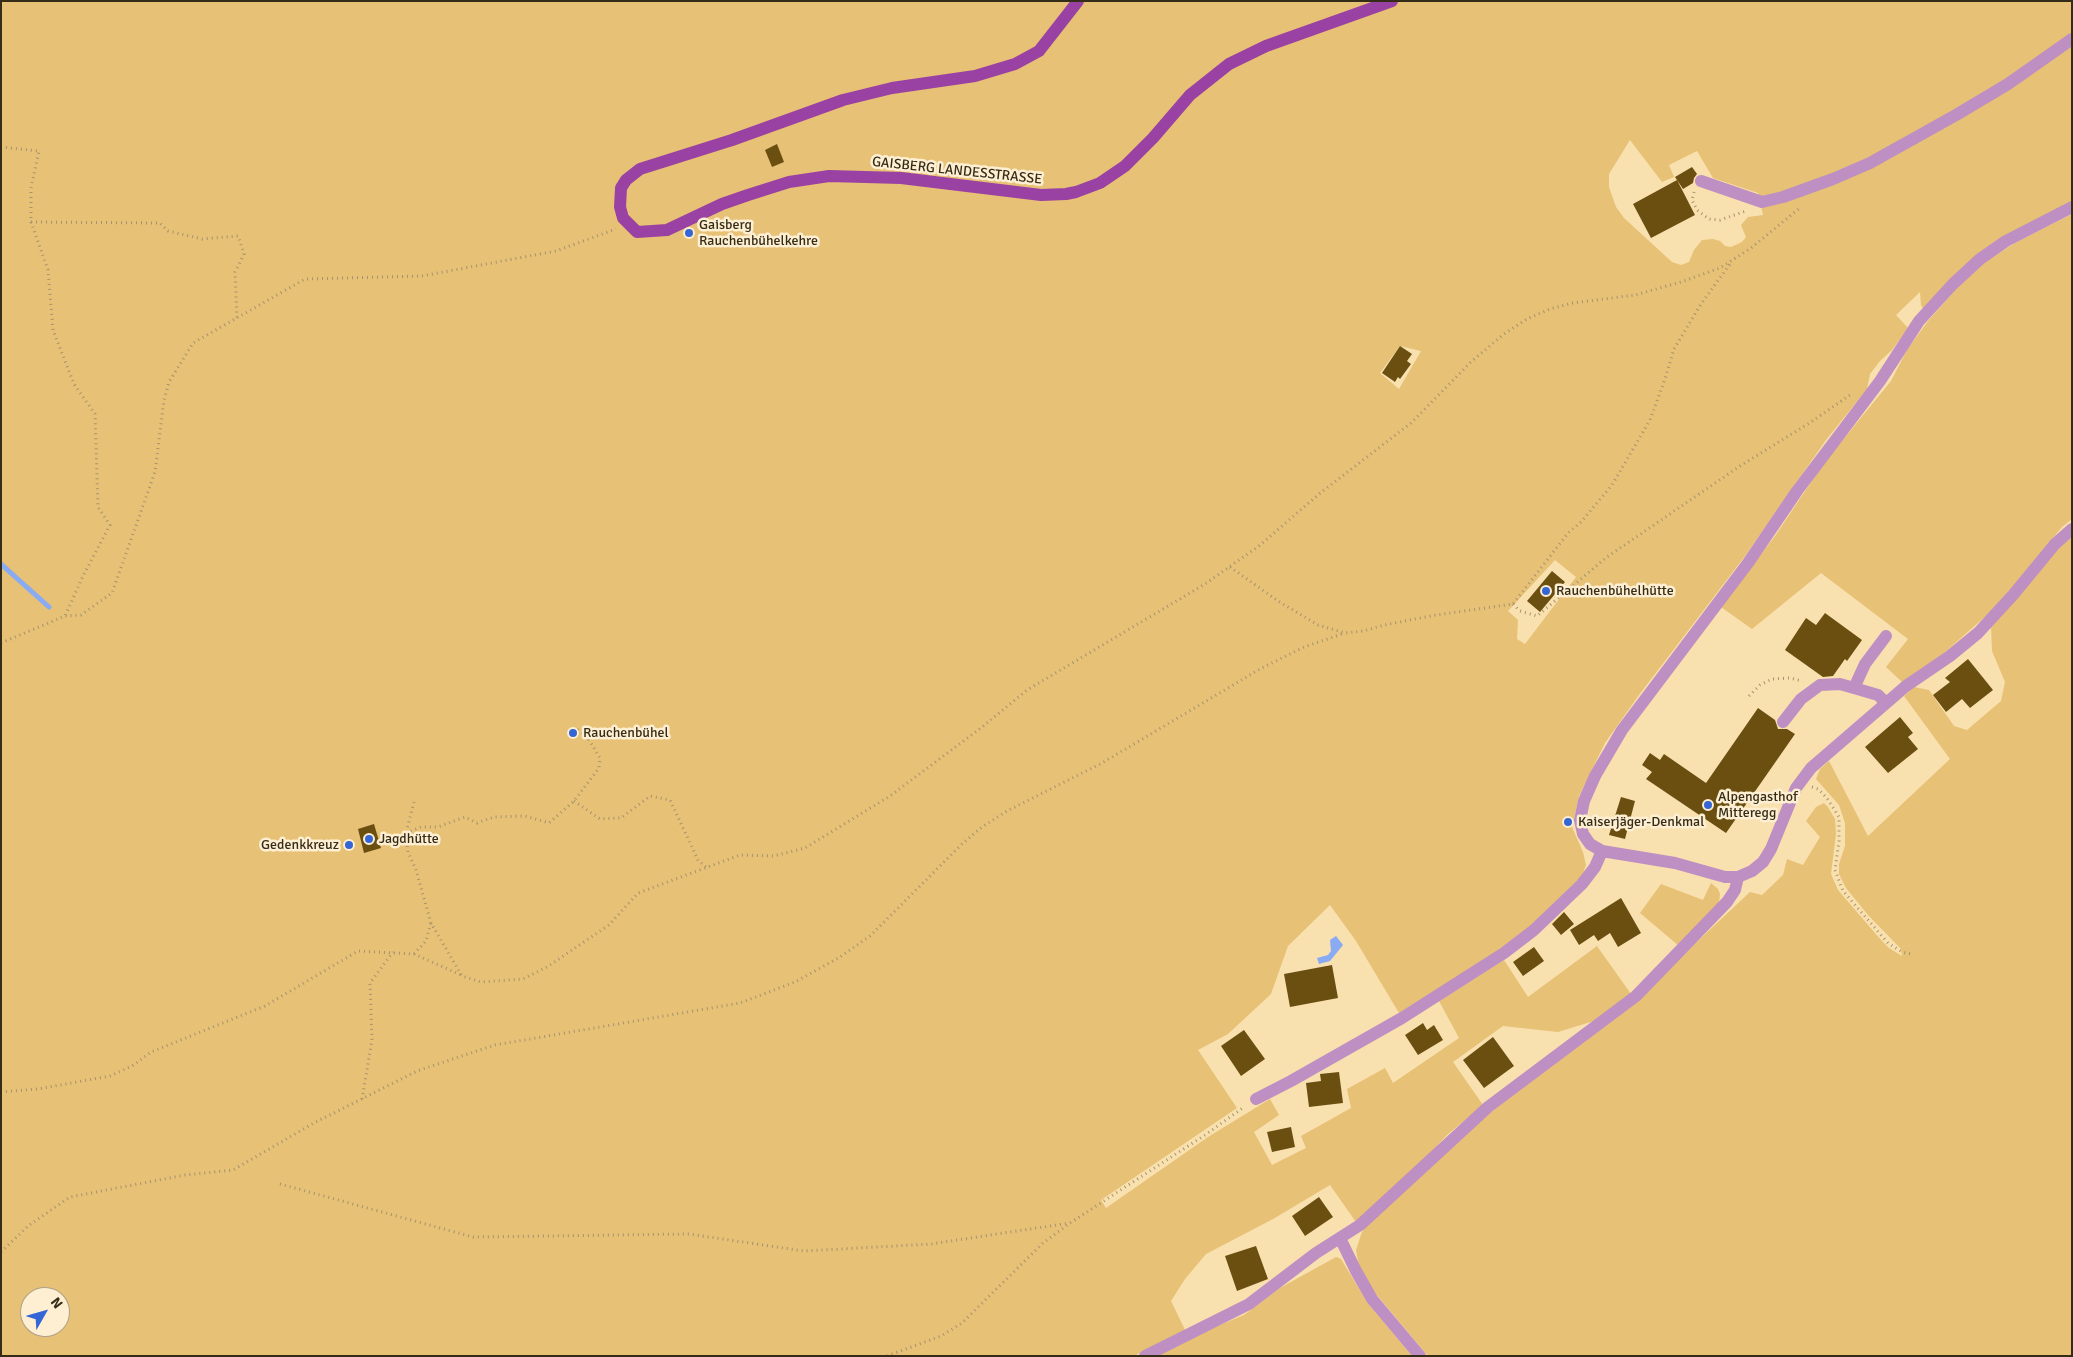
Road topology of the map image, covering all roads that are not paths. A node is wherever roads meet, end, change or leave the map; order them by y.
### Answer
1 (1078, 1) edge
2 (1392, 1) edge
3 (2072, 39) edge
4 (1704, 183) road end
5 (2072, 206) edge
6 (2072, 529) edge
7 (1886, 636) dead end
8 (1854, 688) junction
9 (1886, 704) junction
10 (1783, 722) dead end
11 (1602, 851) junction
12 (1738, 877) junction
13 (1256, 1099) road end
14 (1340, 1238) junction
15 (1144, 1356) edge
16 (1420, 1356) edge

1 - 2 main road, GAISBERG LANDESSTRASSE
3 - 4 street
5 - 11 street
6 - 9 street
7 - 8 street
8 - 9 street
8 - 10 street
9 - 12 street
11 - 12 street
11 - 13 street
12 - 14 street
14 - 15 street
14 - 16 street

